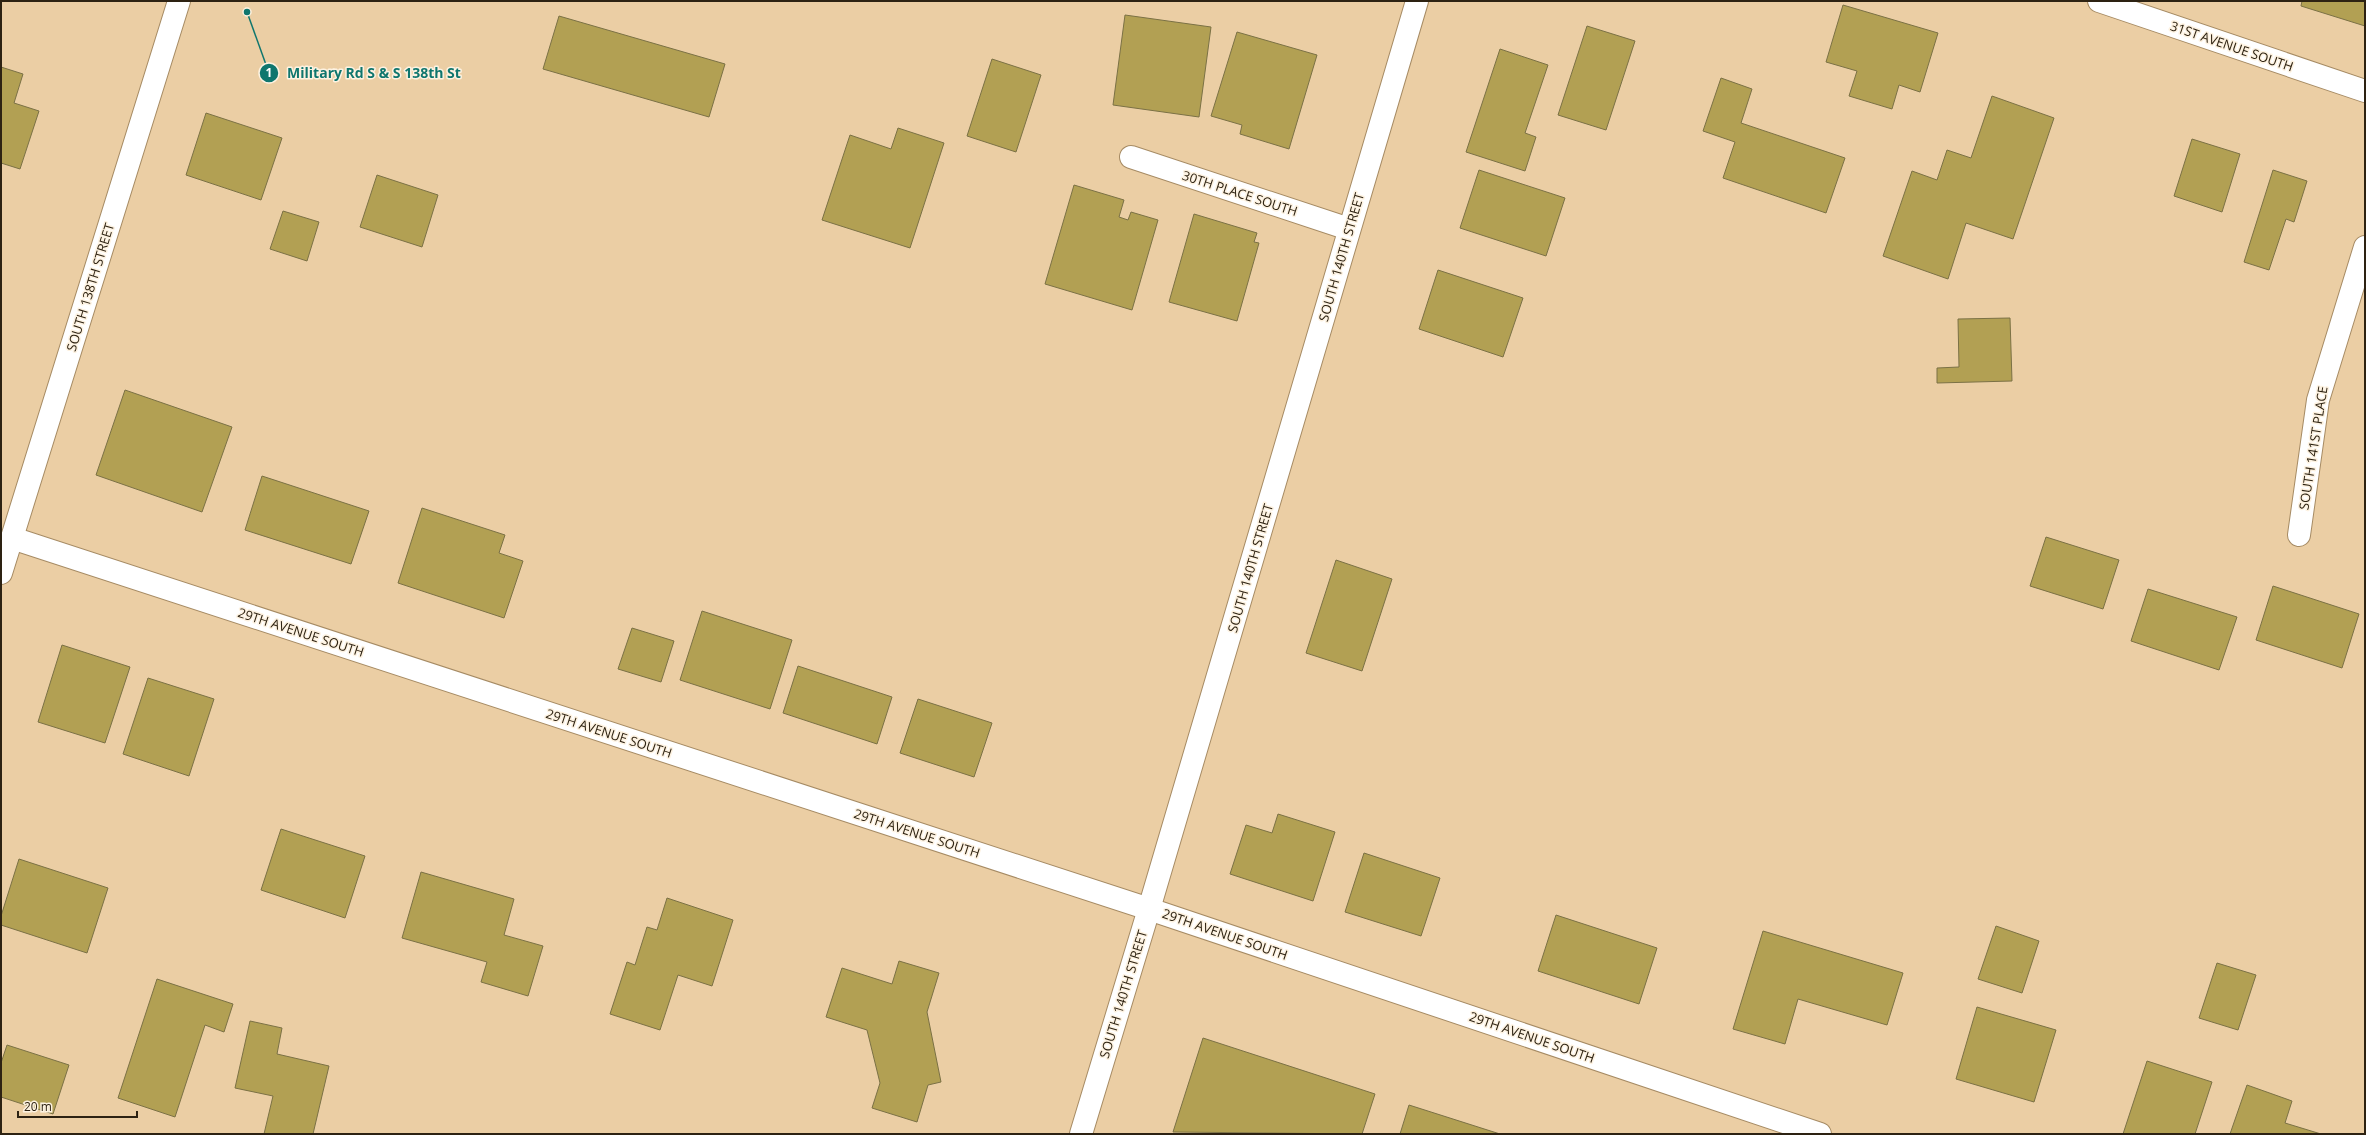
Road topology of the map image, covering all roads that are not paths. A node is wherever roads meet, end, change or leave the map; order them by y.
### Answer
1 (179, 1) edge
2 (1417, 1) edge
3 (2099, 1) edge
4 (2365, 91) edge
5 (1131, 157) dead end
6 (1349, 229) junction
7 (2365, 247) edge
8 (2299, 535) dead end
9 (12, 538) junction
10 (1, 573) edge
11 (1149, 909) junction
12 (1080, 1134) edge
13 (1820, 1134) edge

1 - 9 street, SOUTH 138TH STREET
2 - 6 street, SOUTH 140TH STREET
3 - 4 street, 31ST AVENUE SOUTH
5 - 6 street, 30TH PLACE SOUTH
6 - 11 street, SOUTH 140TH STREET
7 - 8 street, SOUTH 141ST PLACE
9 - 10 street, SOUTH 138TH STREET
9 - 11 street, 29TH AVENUE SOUTH
11 - 12 street, SOUTH 140TH STREET
11 - 13 street, 29TH AVENUE SOUTH

